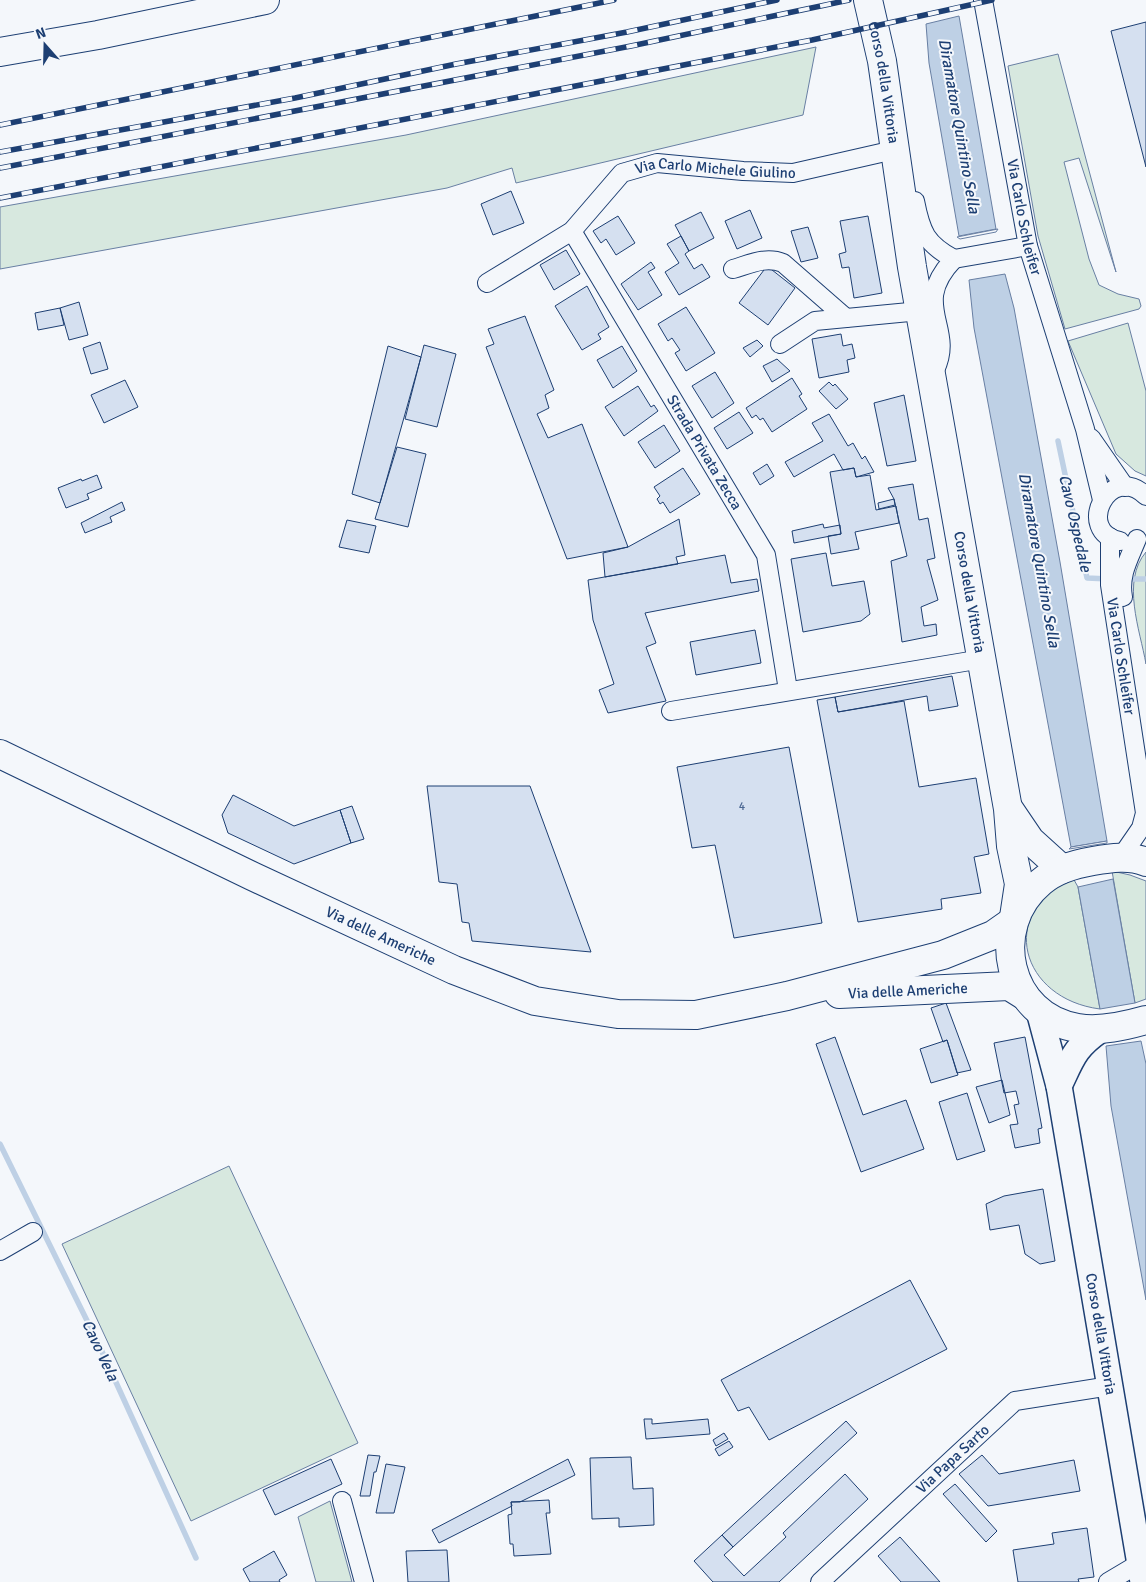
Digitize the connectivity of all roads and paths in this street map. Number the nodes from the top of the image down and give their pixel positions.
1 (265, 0) edge
2 (868, 0) edge
3 (983, 0) edge
4 (0, 52) edge
5 (895, 158) junction
6 (572, 231) junction
7 (1028, 246) junction
8 (954, 259) junction
9 (733, 269) dead end
10 (487, 283) dead end
11 (920, 312) junction
12 (846, 318) junction
13 (780, 344) dead end
14 (932, 377) junction
15 (1085, 429) junction
16 (1125, 487) junction
17 (1146, 496) edge
18 (1102, 500) junction
19 (1141, 536) edge
20 (1110, 537) junction
21 (1116, 578) junction
22 (982, 659) junction
23 (788, 690) junction
24 (671, 711) dead end
25 (1146, 748) edge
26 (0, 754) edge
27 (1008, 809) junction
28 (1126, 859) edge
29 (1066, 867) junction
30 (1014, 919) junction
31 (787, 996) junction
32 (1032, 1003) junction
33 (1142, 1021) edge
34 (1100, 1030) junction
35 (1059, 1086) junction
36 (33, 1232) dead end
37 (0, 1251) edge
38 (1110, 1386) junction
39 (342, 1501) dead end
40 (1142, 1573) edge
41 (364, 1582) edge
42 (820, 1582) edge
43 (1108, 1582) edge

1 - 4 main road
2 - 5 main road, Corso della Vittoria
3 - 7 street, Via Carlo Schleifer
5 - 6 street, Via Carlo Michele Giulino
5 - 8 street, Corso della Vittoria
5 - 11 main road, Corso della Vittoria
6 - 10 street, Via Carlo Michele Giulino
6 - 23 street, Strada Privata Zecca
7 - 8 street
7 - 15 street, Via Carlo Schleifer
8 - 14 street, Corso della Vittoria
9 - 12 street
11 - 12 street
11 - 14 main road, Corso della Vittoria
12 - 13 street
14 - 22 main road, Corso della Vittoria
15 - 16 street
15 - 18 street
16 - 17 street
16 - 18 street
18 - 20 street
19 - 20 street
19 - 21 street
20 - 21 street, Via Carlo Schleifer
21 - 25 street, Via Carlo Schleifer
21 - 28 street, Via Carlo Schleifer
22 - 23 street
22 - 27 main road, Corso della Vittoria
23 - 24 street
26 - 31 main road, Via delle Americhe
27 - 29 main road, Corso della Vittoria
27 - 30 main road, Corso della Vittoria
28 - 29 main road
29 - 30 main road
30 - 31 main road, Via delle Americhe
30 - 32 main road, Corso della Vittoria
31 - 32 main road, Via delle Americhe
32 - 34 main road, Via delle Americhe
32 - 35 main road, Corso della Vittoria
33 - 34 main road, Via delle Americhe
34 - 35 main road
35 - 38 main road, Corso della Vittoria
36 - 37 street
38 - 40 main road, Corso della Vittoria
38 - 42 street, Via Papa Sarto
39 - 41 street
40 - 43 street

